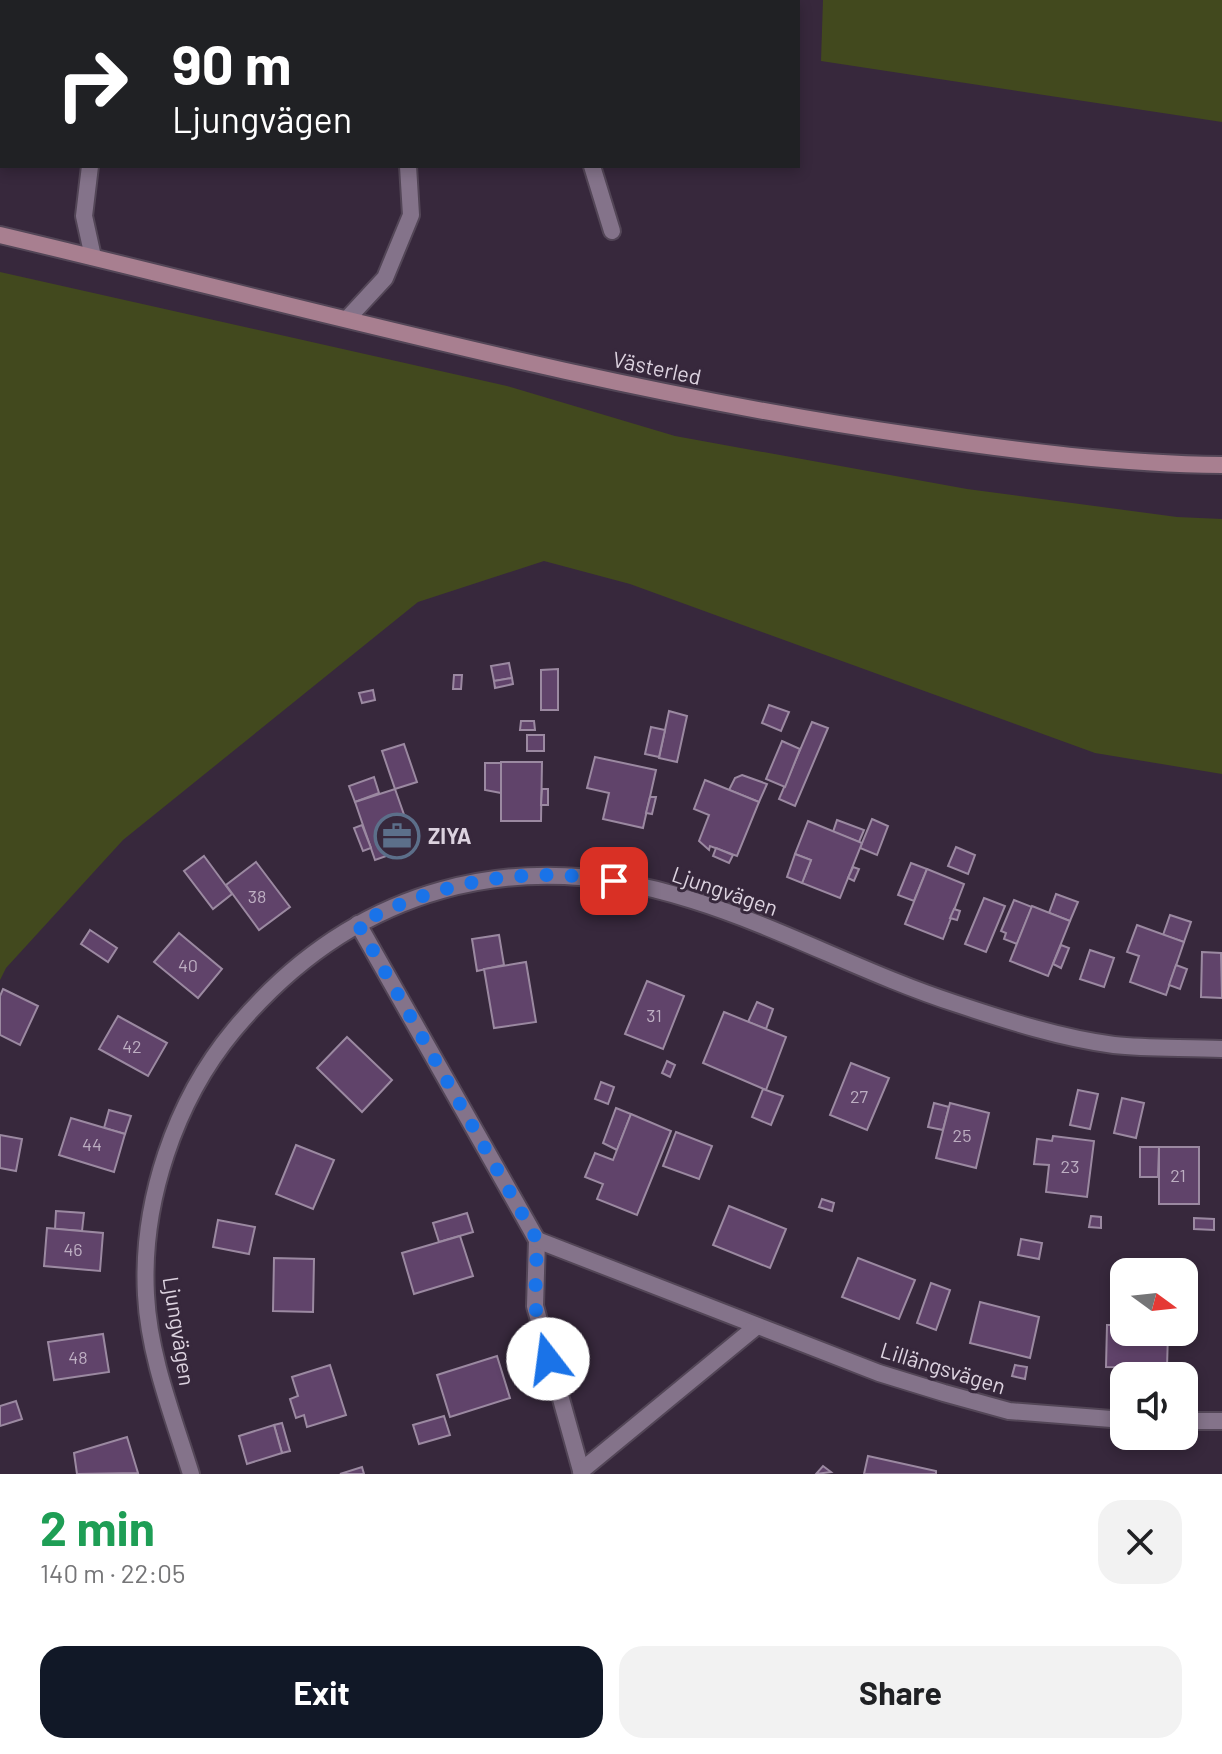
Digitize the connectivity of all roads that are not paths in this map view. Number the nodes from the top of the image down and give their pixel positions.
1 (90, 168) edge
2 (408, 168) edge
3 (593, 168) edge
4 (612, 231) dead end
5 (0, 235) edge
6 (93, 257) junction
7 (348, 318) junction
8 (1222, 465) edge
9 (358, 924) junction
10 (1222, 1049) edge
11 (537, 1240) junction
12 (757, 1326) junction
13 (1110, 1419) edge
14 (1198, 1421) edge
15 (1222, 1421) edge
16 (582, 1472) edge
17 (191, 1474) edge

1 - 6 street
2 - 7 street
3 - 4 street
5 - 6 street, Västerled
6 - 7 street, Västerled
7 - 8 street, Västerled
9 - 10 street, Ljungvägen
9 - 11 street
9 - 17 street, Ljungvägen
11 - 12 street, Lillängsvägen
11 - 16 street
12 - 13 street, Lillängsvägen
12 - 16 street
14 - 15 street

